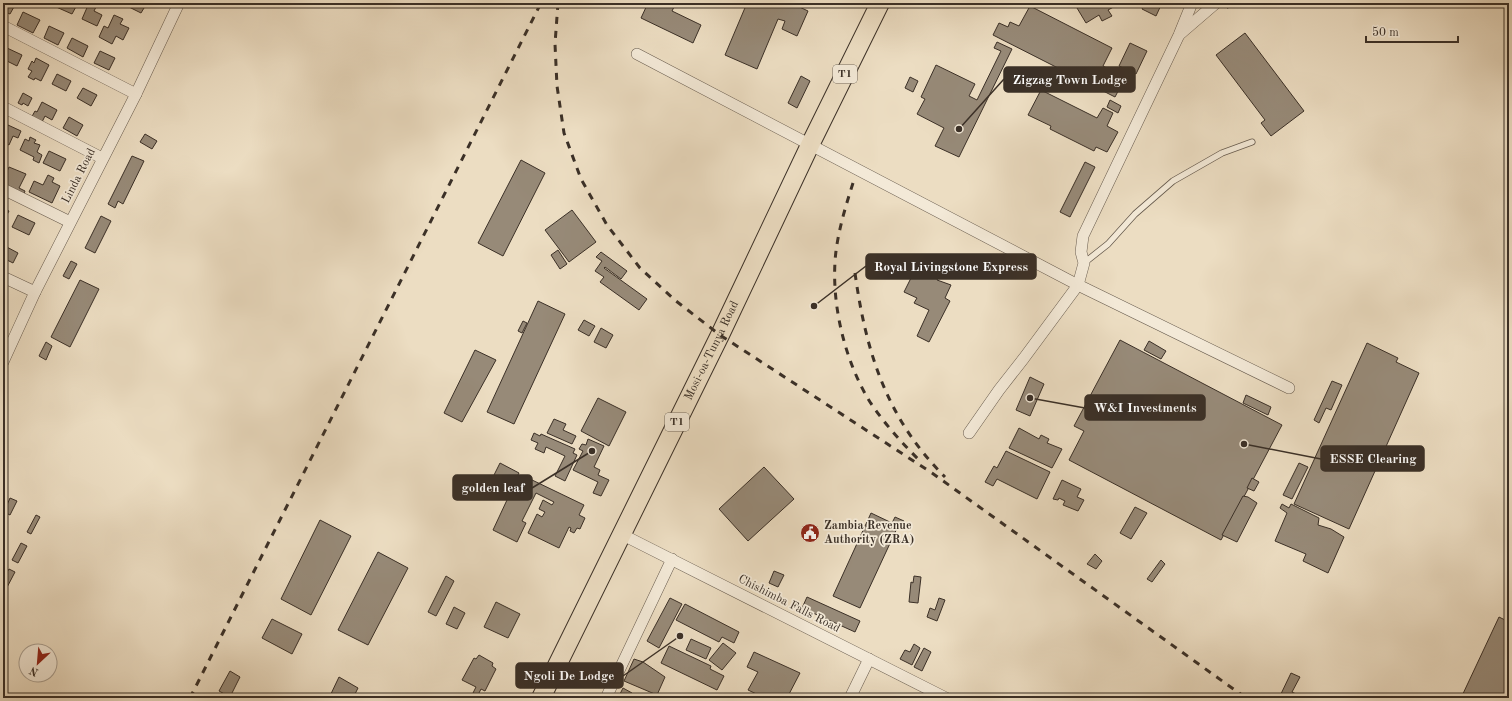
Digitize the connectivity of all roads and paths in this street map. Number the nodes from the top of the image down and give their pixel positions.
1 (179, 3) edge
2 (880, 3) edge
3 (1192, 3) edge
4 (1216, 3) edge
5 (3, 26) edge
6 (1179, 35) junction
7 (637, 54) dead end
8 (136, 94) junction
9 (3, 107) edge
10 (1252, 142) dead end
11 (810, 145) junction
12 (102, 158) junction
13 (3, 189) edge
14 (70, 222) junction
15 (1084, 262) junction
16 (3, 277) edge
17 (1078, 285) junction
18 (35, 292) junction
19 (3, 362) edge
20 (1289, 388) dead end
21 (969, 433) dead end
22 (621, 534) junction
23 (672, 559) junction
24 (869, 660) junction
25 (541, 698) edge
26 (606, 698) edge
27 (850, 698) edge
28 (946, 698) edge

1 - 8 street, Linda Road
2 - 11 highway, Mosi-oa-Tunya Road / T1
3 - 6 street
4 - 6 street
5 - 8 street
6 - 15 street
7 - 11 street
8 - 12 street, Linda Road
9 - 12 street
10 - 15 lane
11 - 17 street
11 - 22 highway, Mosi-oa-Tunya Road / T1
12 - 14 street, Linda Road
13 - 14 street
14 - 18 street, Linda Road
15 - 17 street
16 - 18 street
17 - 20 street
17 - 21 street
18 - 19 street, Linda Road
22 - 23 street, Chishimba Falls Road
22 - 25 highway, Mosi-oa-Tunya Road / T1
23 - 24 street, Chishimba Falls Road
23 - 26 street
24 - 27 street
24 - 28 street, Chishimba Falls Road

